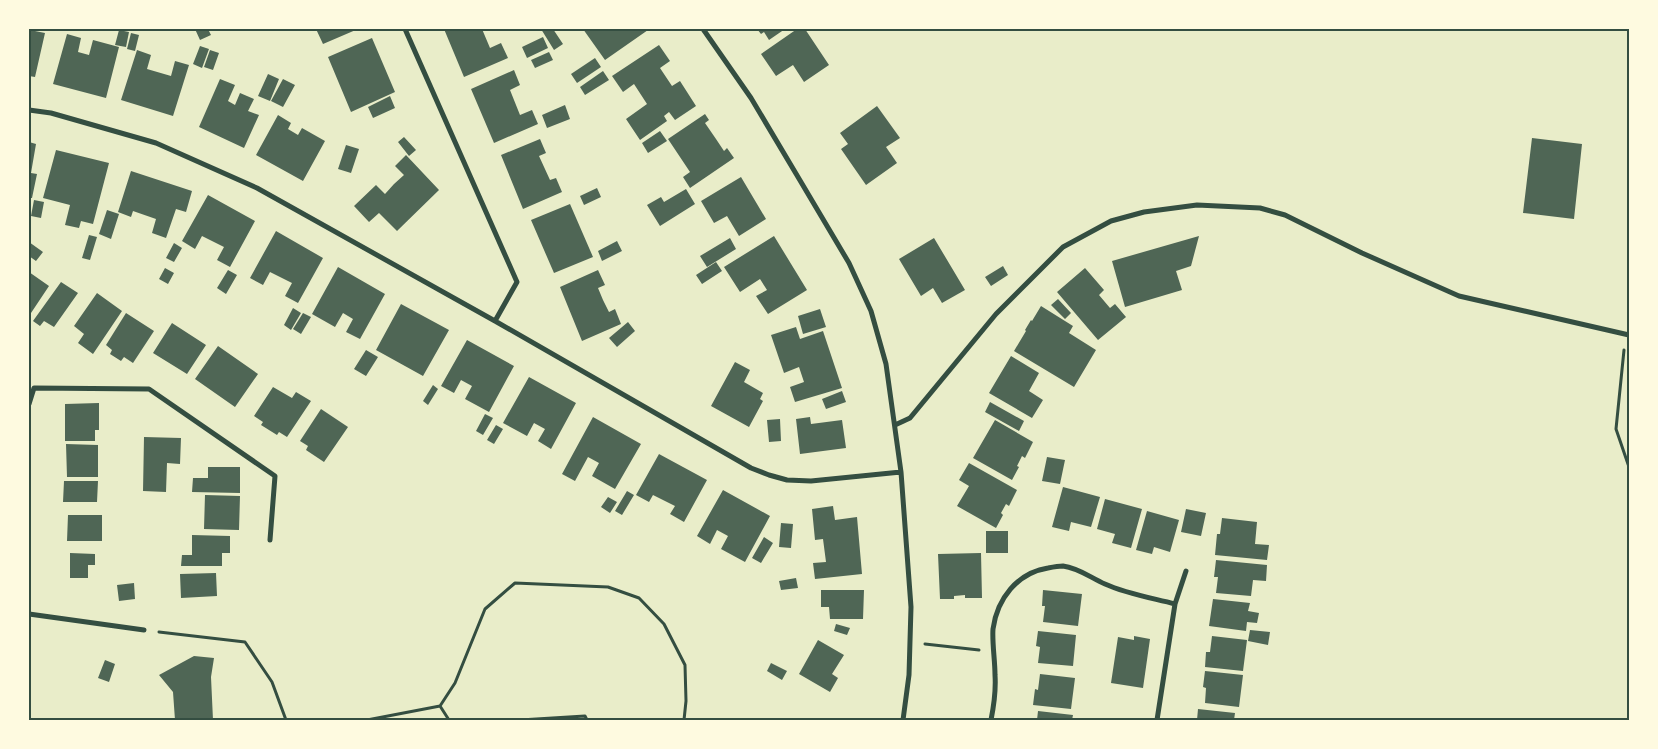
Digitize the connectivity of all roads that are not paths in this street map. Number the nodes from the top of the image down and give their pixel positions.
1 (405, 29) edge
2 (703, 29) edge
3 (29, 110) edge
4 (495, 321) junction
5 (1627, 334) edge
6 (29, 404) edge
7 (896, 425) junction
8 (902, 472) junction
9 (270, 540) dead end
10 (1186, 571) dead end
11 (1175, 604) junction
12 (29, 614) edge
13 (144, 630) road end
14 (903, 720) edge
15 (991, 720) edge
16 (1157, 720) edge

1 - 4 street
2 - 7 street
3 - 4 street
4 - 8 street
5 - 7 street
6 - 9 street
7 - 8 street
8 - 14 street
10 - 11 street
11 - 15 street
11 - 16 street
12 - 13 street

